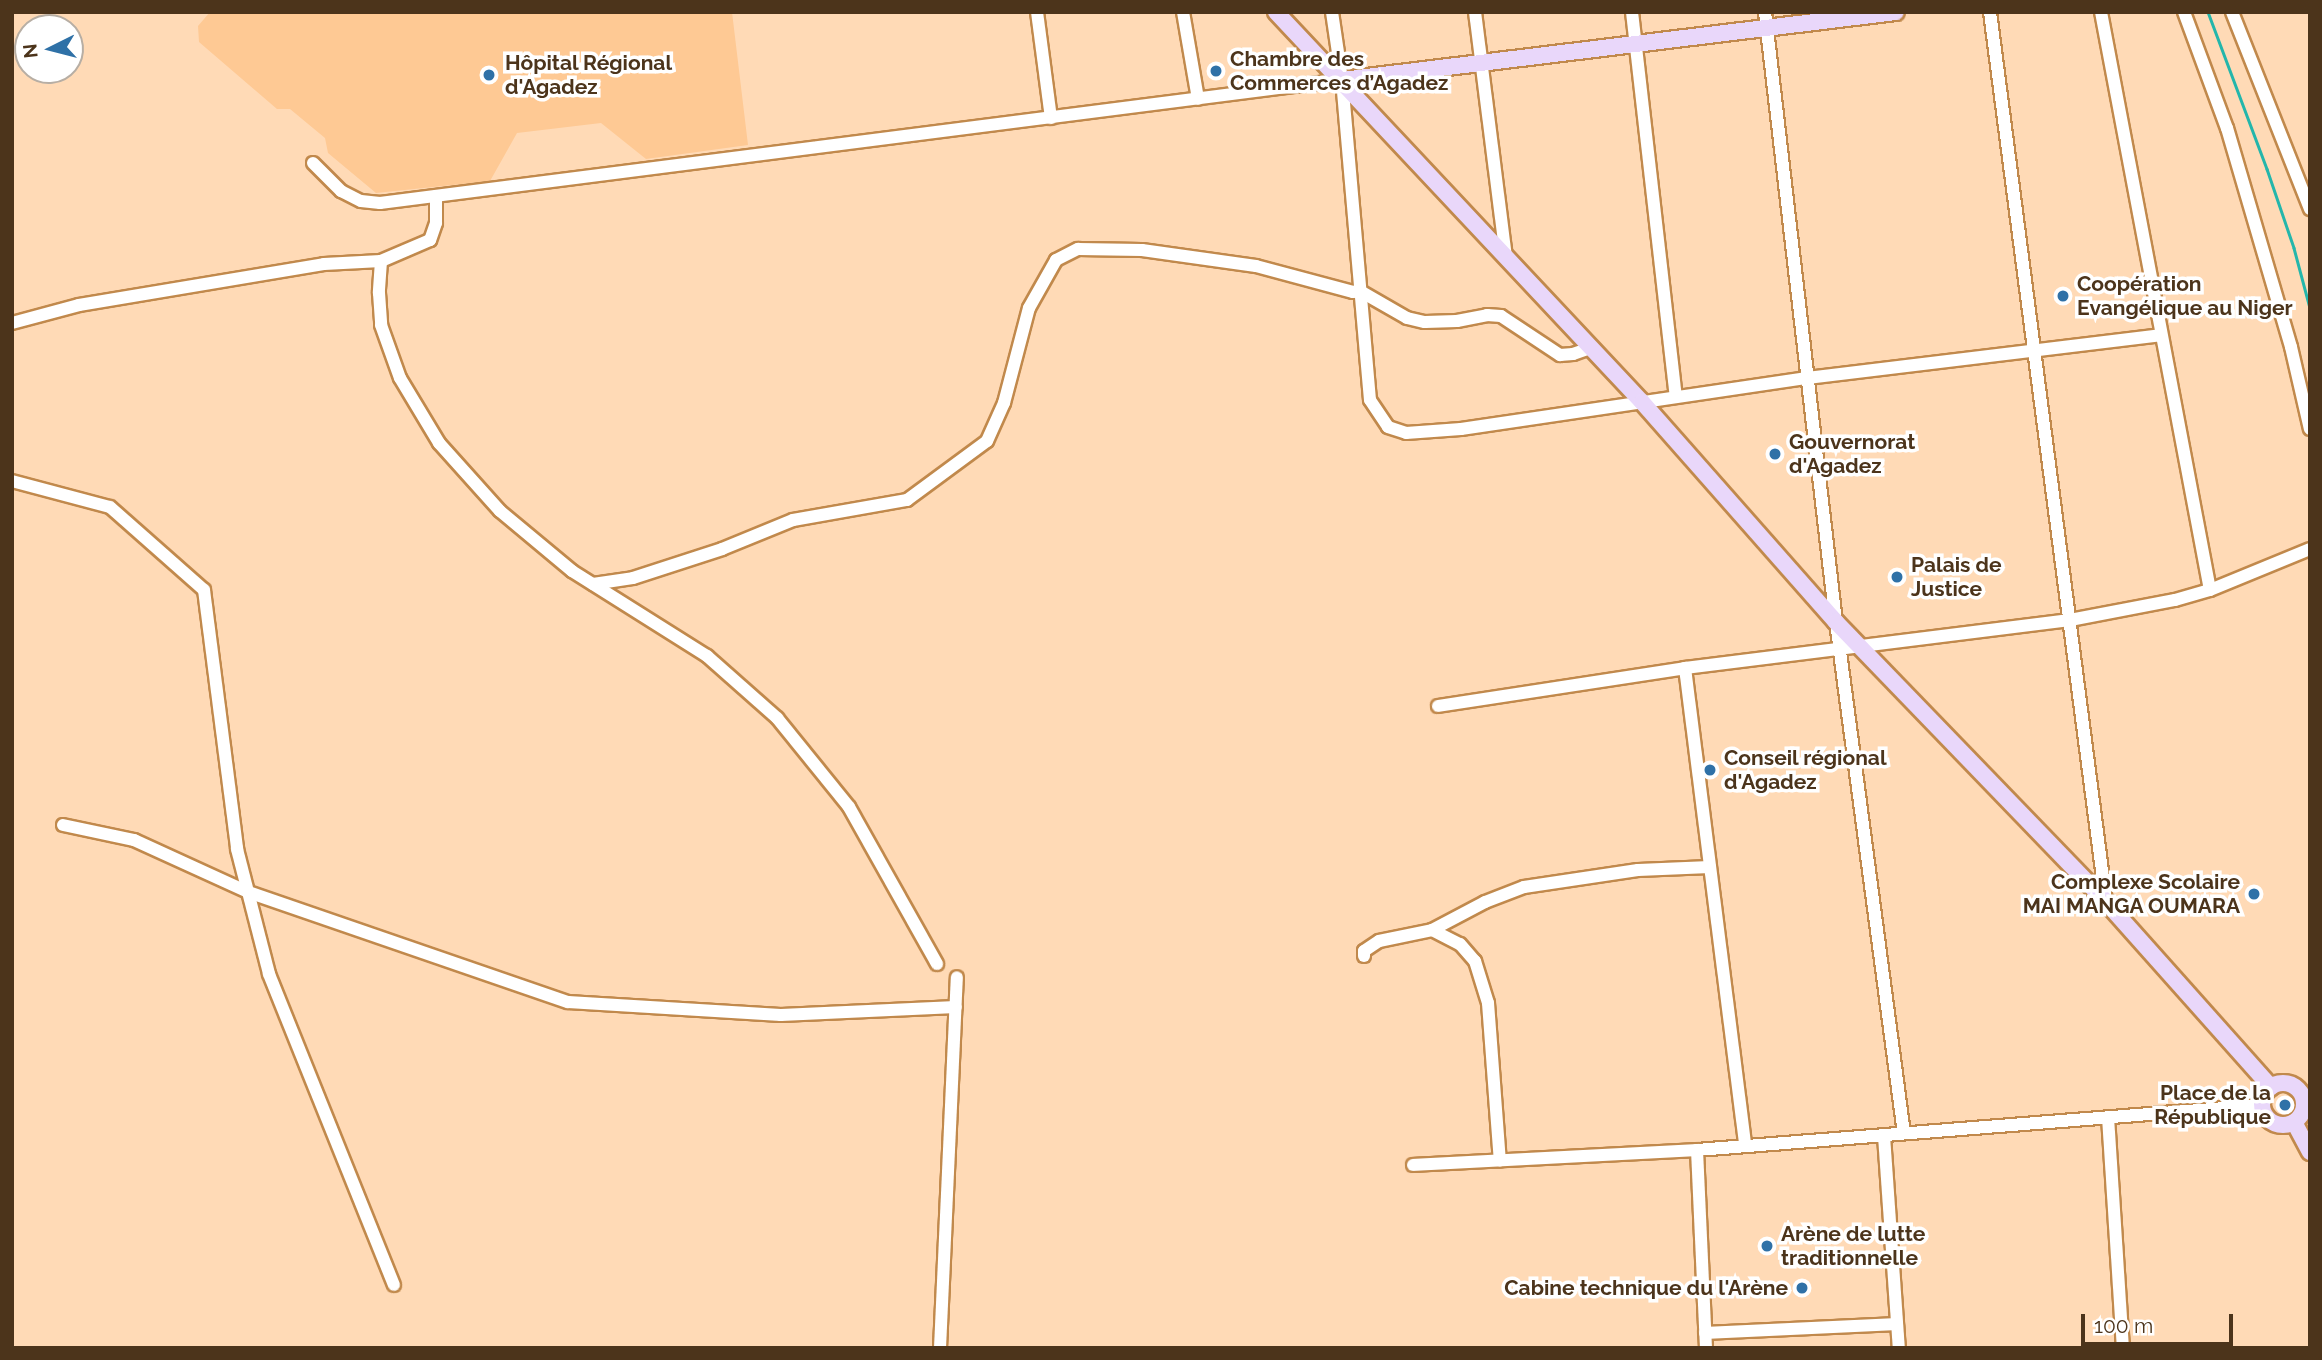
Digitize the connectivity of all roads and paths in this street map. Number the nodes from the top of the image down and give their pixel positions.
1 (1037, 12) edge
2 (1183, 12) edge
3 (1276, 12) edge
4 (1332, 12) edge
5 (1475, 12) edge
6 (1632, 12) edge
7 (1896, 12) edge
8 (1990, 12) edge
9 (2101, 12) edge
10 (2184, 12) edge
11 (2232, 12) edge
12 (1766, 20) edge
13 (1636, 44) junction
14 (1481, 62) junction
15 (1342, 80) junction
16 (1198, 99) junction
17 (1051, 118) junction
18 (313, 163) dead end
19 (436, 196) junction
20 (2310, 209) edge
21 (1506, 258) junction
22 (381, 261) junction
23 (1360, 291) junction
24 (12, 323) edge
25 (2160, 335) junction
26 (1590, 348) junction
27 (2033, 349) junction
28 (1807, 378) junction
29 (1676, 396) junction
30 (1642, 402) junction
31 (2310, 429) edge
32 (12, 481) edge
33 (2310, 549) edge
34 (593, 584) junction
35 (2210, 590) junction
36 (2070, 620) junction
37 (1836, 622) junction
38 (1858, 646) junction
39 (1841, 647) junction
40 (1685, 668) junction
41 (1438, 706) dead end
42 (63, 825) dead end
43 (1710, 867) junction
44 (248, 892) junction
45 (2106, 902) junction
46 (1432, 930) junction
47 (1364, 956) dead end
48 (937, 964) dead end
49 (957, 977) dead end
50 (956, 1007) junction
51 (2271, 1087) junction
52 (2307, 1102) edge
53 (2262, 1105) junction
54 (2108, 1117) junction
55 (2294, 1122) junction
56 (1904, 1134) junction
57 (1884, 1136) junction
58 (1745, 1145) junction
59 (1697, 1150) junction
60 (2310, 1152) edge
61 (1500, 1161) junction
62 (1413, 1166) dead end
63 (394, 1285) dead end
64 (1897, 1324) junction
65 (1705, 1333) junction
66 (940, 1348) edge
67 (1706, 1348) edge
68 (1899, 1348) edge
69 (2123, 1348) edge

1 - 17 street
2 - 16 street
3 - 15 main road
4 - 15 street
5 - 14 street
6 - 13 street
7 - 12 main road
8 - 27 street
9 - 25 street
10 - 31 street
11 - 20 street
12 - 13 main road
12 - 28 street
13 - 14 main road
13 - 29 street
14 - 15 main road
14 - 21 street
15 - 16 street
15 - 21 main road
15 - 23 street
16 - 17 street
17 - 19 street
18 - 19 street
19 - 22 street
21 - 26 main road
22 - 24 street
22 - 34 street
23 - 26 street
23 - 30 street
23 - 34 street
25 - 27 street
25 - 35 street
26 - 30 main road
27 - 28 street
27 - 36 street
28 - 29 street
28 - 37 street
29 - 30 street
30 - 37 main road
32 - 44 street
33 - 35 street
34 - 48 street
35 - 36 street
36 - 38 street
36 - 45 street
37 - 38 main road
37 - 39 street
38 - 39 street
38 - 45 main road
39 - 40 street
39 - 56 street
40 - 41 street
40 - 43 street
42 - 44 street
43 - 46 street
43 - 58 street
44 - 50 street
44 - 63 street
45 - 51 main road
46 - 47 street
46 - 61 street
49 - 50 street
50 - 66 street
51 - 52 main road
51 - 53 main road
52 - 55 main road
53 - 54 street
53 - 55 main road
54 - 56 street
54 - 69 street
55 - 60 main road
56 - 57 street
57 - 58 street
57 - 64 street
58 - 59 street
59 - 61 street
59 - 65 street
61 - 62 street
64 - 65 street
64 - 68 street
65 - 67 street

